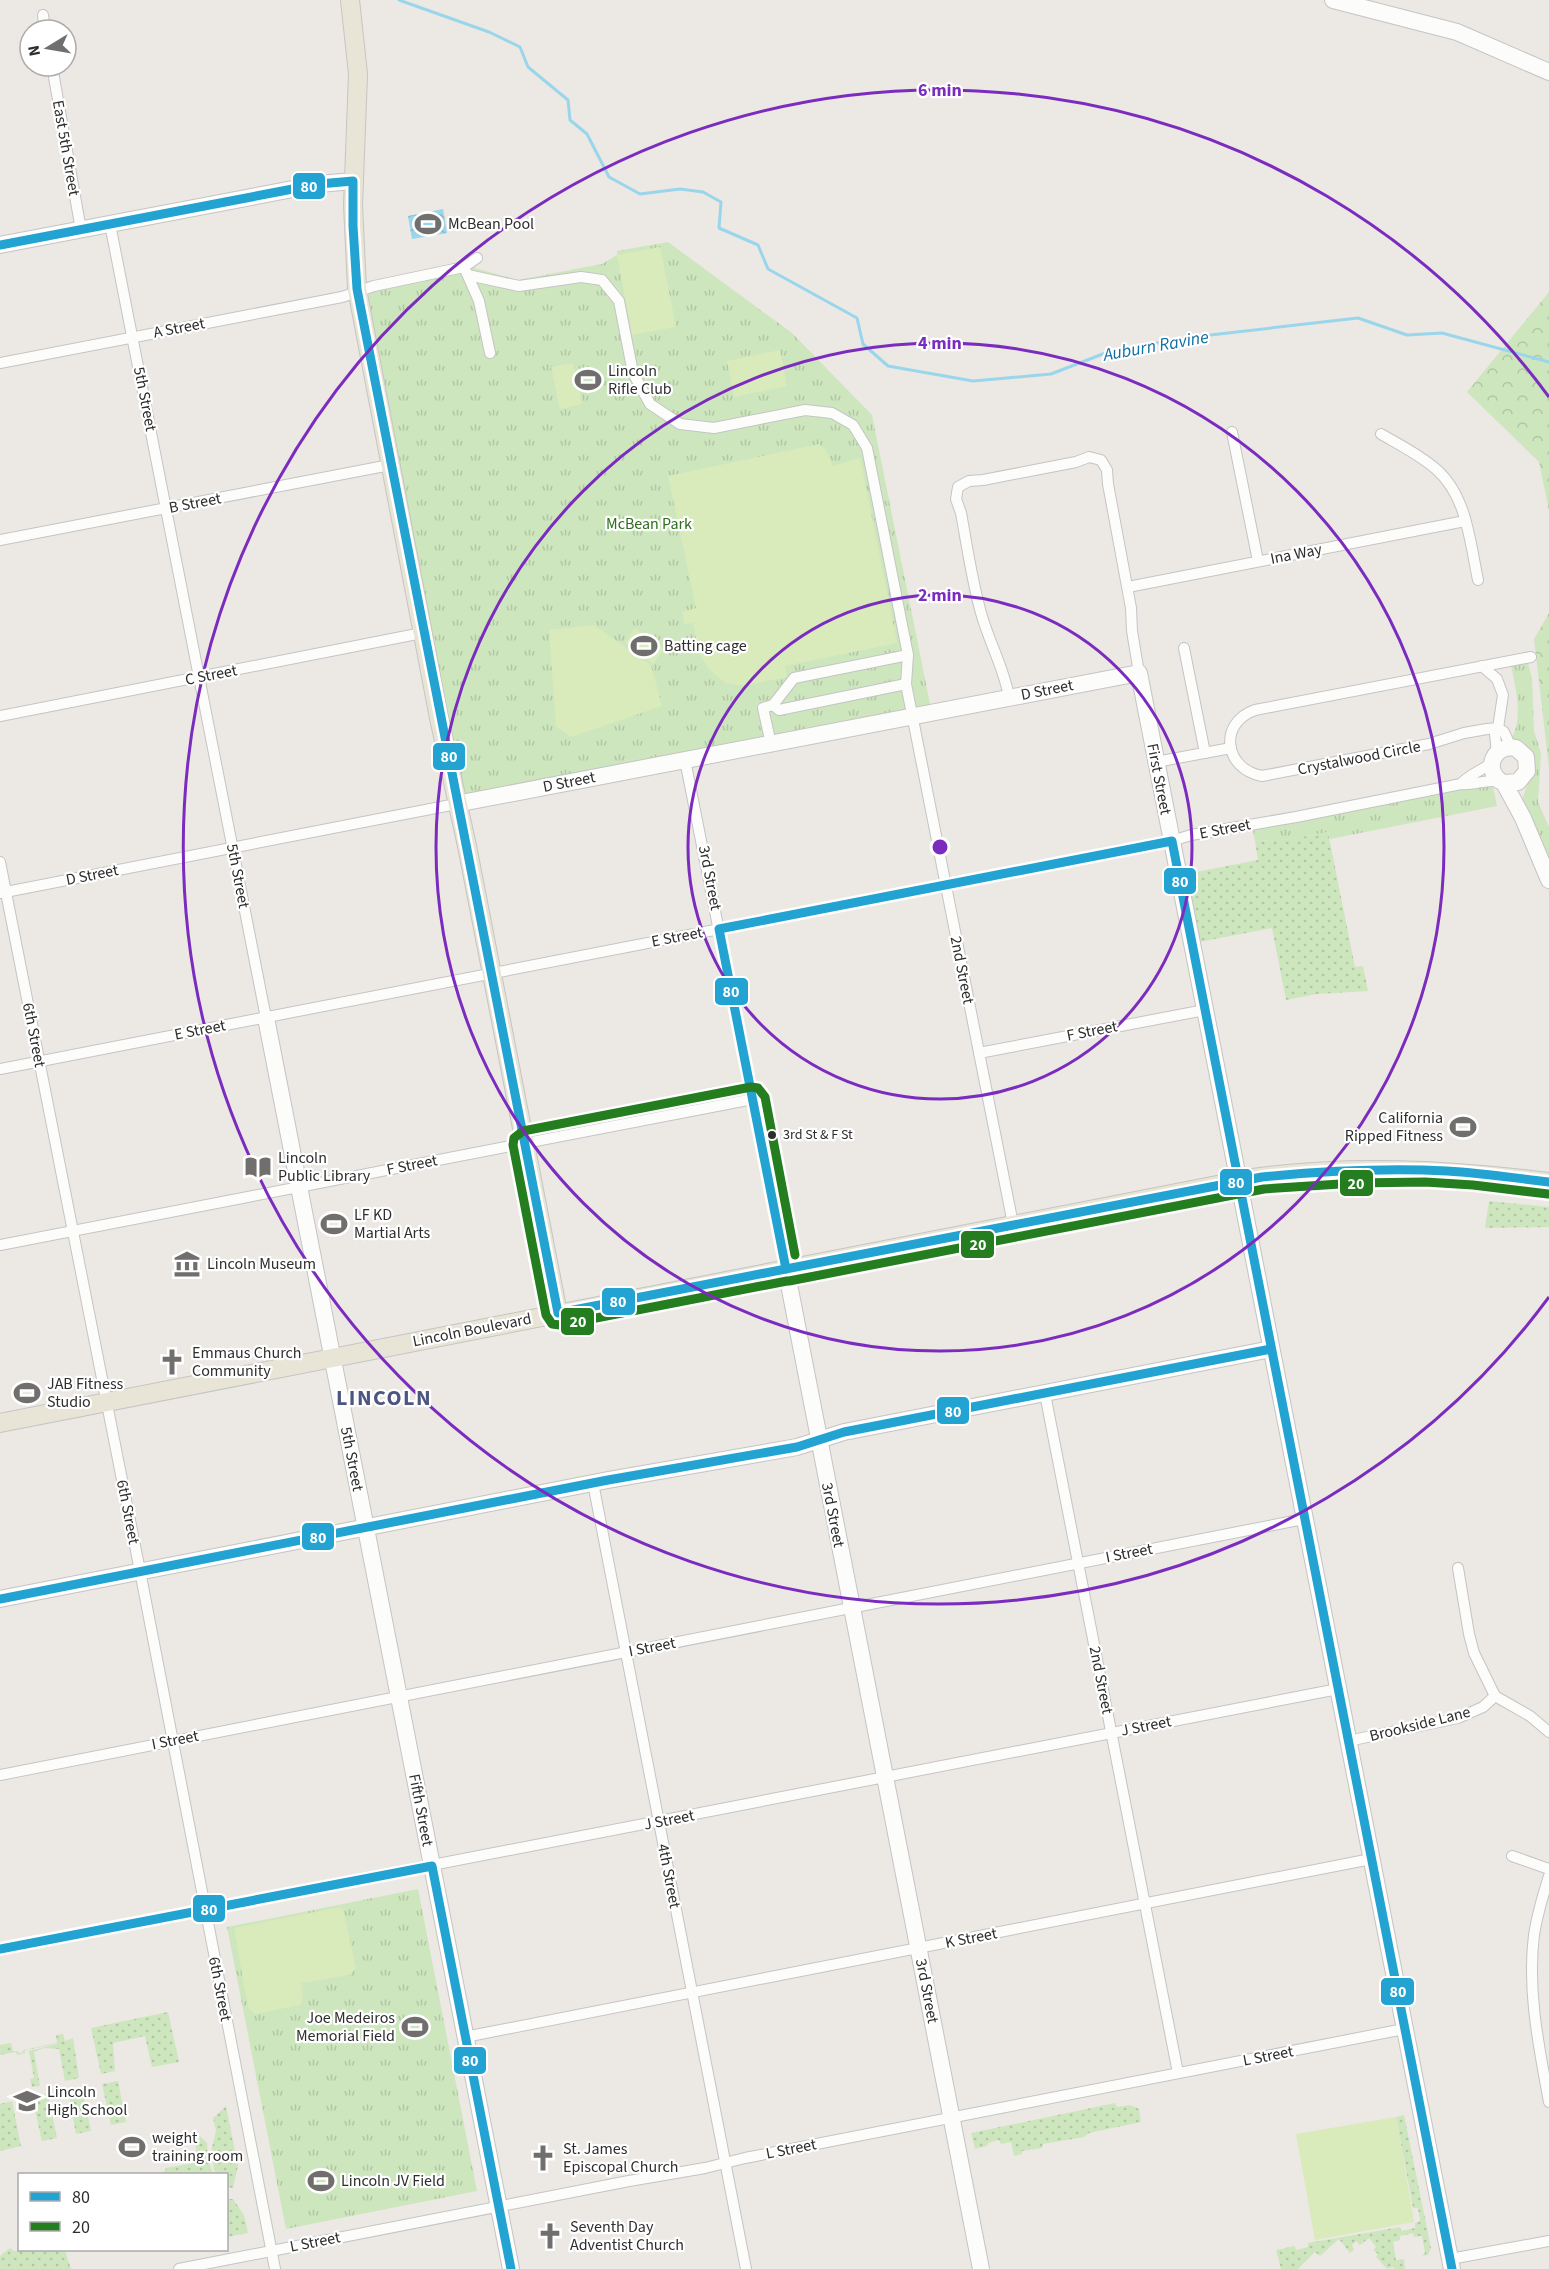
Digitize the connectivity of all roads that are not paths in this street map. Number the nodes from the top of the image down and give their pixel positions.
1 (350, 0) edge
2 (1333, 0) edge
3 (43, 15) dead end
4 (43, 18) edge
5 (1549, 72) edge
6 (54, 78) edge
7 (353, 181) junction
8 (110, 224) junction
9 (81, 230) junction
10 (0, 245) edge
11 (477, 258) dead end
12 (466, 271) junction
13 (358, 291) junction
14 (133, 338) junction
15 (490, 352) dead end
16 (0, 363) edge
17 (1232, 432) dead end
18 (1381, 434) dead end
19 (390, 465) junction
20 (166, 508) junction
21 (1465, 521) junction
22 (0, 540) edge
23 (1258, 561) junction
24 (1478, 580) dead end
25 (1128, 587) junction
26 (422, 633) junction
27 (1184, 648) dead end
28 (908, 655) junction
29 (1531, 657) dead end
30 (1482, 666) junction
31 (1139, 673) junction
32 (199, 677) junction
33 (906, 684) junction
34 (1009, 697) junction
35 (773, 705) junction
36 (0, 716) edge
37 (912, 716) junction
38 (1498, 728) junction
39 (771, 744) junction
40 (1231, 748) junction
41 (1205, 753) junction
42 (1500, 754) junction
43 (685, 760) junction
44 (1156, 762) junction
45 (1522, 779) junction
46 (1502, 782) junction
47 (1461, 784) junction
48 (456, 804) junction
49 (1523, 818) junction
50 (1172, 841) junction
51 (232, 848) junction
52 (0, 862) edge
53 (1549, 880) edge
54 (945, 884) junction
55 (3, 892) edge
56 (719, 929) junction
57 (492, 973) junction
58 (1205, 1010) junction
59 (266, 1017) junction
60 (979, 1053) junction
61 (39, 1062) junction
62 (0, 1070) edge
63 (753, 1099) junction
64 (525, 1143) junction
65 (1238, 1181) junction
66 (1549, 1182) edge
67 (299, 1187) junction
68 (1012, 1224) junction
69 (72, 1231) junction
70 (0, 1245) edge
71 (786, 1269) junction
72 (558, 1313) junction
73 (1271, 1349) junction
74 (333, 1357) junction
75 (1045, 1394) junction
76 (106, 1402) junction
77 (0, 1423) edge
78 (819, 1440) junction
79 (593, 1483) junction
80 (1304, 1519) junction
81 (365, 1528) junction
82 (1078, 1563) junction
83 (1458, 1568) dead end
84 (140, 1571) junction
85 (0, 1599) edge
86 (852, 1608) junction
87 (626, 1652) junction
88 (1338, 1689) junction
89 (399, 1696) junction
90 (1495, 1696) junction
91 (1549, 1732) edge
92 (1112, 1733) junction
93 (173, 1741) junction
94 (1348, 1741) junction
95 (0, 1775) edge
96 (885, 1777) junction
97 (659, 1822) junction
98 (1512, 1856) dead end
99 (1371, 1859) junction
100 (432, 1866) junction
101 (1549, 1869) edge
102 (1549, 1876) edge
103 (1145, 1904) junction
104 (205, 1910) junction
105 (918, 1948) junction
106 (0, 1949) edge
107 (692, 1993) junction
108 (1404, 2029) junction
109 (465, 2037) junction
110 (1178, 2073) junction
111 (1549, 2102) edge
112 (951, 2118) junction
113 (725, 2162) junction
114 (498, 2206) junction
115 (1549, 2241) edge
116 (271, 2251) junction
117 (1451, 2264) edge
118 (179, 2269) edge
119 (274, 2269) edge
120 (511, 2269) edge
121 (746, 2269) edge
122 (981, 2269) edge

1 - 7 main road
2 - 5 street
3 - 4 street
6 - 9 street, East 5th Street
7 - 8 street
7 - 13 main road
8 - 9 street
8 - 14 street, 5th Street
9 - 10 street
11 - 12 street
12 - 13 street, A Street
12 - 15 street
12 - 28 street, 2nd Street
13 - 14 street, A Street
13 - 19 main road
14 - 16 street, A Street
14 - 20 street, 5th Street
17 - 23 street
18 - 21 street
19 - 20 street, B Street
19 - 26 main road
20 - 22 street, B Street
20 - 32 street, 5th Street
21 - 23 street, Ina Way
21 - 24 street
23 - 25 street, Ina Way
25 - 31 street, First Street
25 - 34 street, First Street
26 - 32 street, C Street
26 - 48 main road
27 - 41 street
28 - 33 street, 2nd Street
28 - 35 street
29 - 30 street
30 - 38 street
30 - 40 street
31 - 34 street, D Street
31 - 44 street, First Street
32 - 36 street, C Street
32 - 51 street, 5th Street
33 - 35 street
33 - 37 street, 2nd Street
34 - 37 street, D Street
35 - 39 street
37 - 39 street, D Street
37 - 54 street, 2nd Street
38 - 40 street, Crystalwood Circle
38 - 42 street
39 - 43 street, D Street
40 - 41 street
41 - 44 street
42 - 45 street
42 - 46 street
42 - 47 street, E Street
43 - 48 street, D Street
43 - 56 street, 3rd Street
44 - 50 street, First Street
45 - 46 street
45 - 49 street
46 - 47 street, E Street
46 - 49 street
47 - 50 street, E Street
48 - 51 street, D Street
48 - 57 main road
49 - 53 street
50 - 54 street, E Street
50 - 58 street, First Street
51 - 55 street, D Street
51 - 59 street, 5th Street
52 - 55 street, 6th Street
54 - 56 street, E Street
54 - 60 street, 2nd Street
55 - 61 street, 6th Street
56 - 57 street, E Street
56 - 63 street, 3rd Street
57 - 59 street, E Street
57 - 64 main road
58 - 60 street, F Street
58 - 65 street, First Street
59 - 61 street, E Street
59 - 67 street, 5th Street
60 - 68 street, 2nd Street
61 - 62 street, E Street
61 - 69 street, 6th Street
63 - 64 street, F Street
63 - 71 street, 3rd Street
64 - 67 street, F Street
64 - 72 main road
65 - 66 main road, Lincoln Boulevard
65 - 68 main road, Lincoln Boulevard
65 - 73 street, First Street
67 - 69 street, F Street
67 - 74 street, 5th Street
68 - 71 main road, Lincoln Boulevard
69 - 70 street, F Street
69 - 76 street, 6th Street
71 - 72 main road, Lincoln Boulevard
71 - 78 street, 3rd Street
72 - 74 main road, Lincoln Boulevard
73 - 75 street
73 - 80 street, First Street
74 - 76 main road, Lincoln Boulevard
74 - 81 street, 5th Street
75 - 78 street
75 - 82 street, 2nd Street
76 - 77 main road, Lincoln Boulevard
76 - 84 street, 6th Street
78 - 79 street
78 - 86 street, 3rd Street
79 - 81 street
79 - 87 street, 4th Street
80 - 82 street, I Street
80 - 88 street, First Street
81 - 84 street
81 - 89 street, Fifth Street
82 - 86 street, I Street
82 - 92 street, 2nd Street
83 - 90 street
84 - 85 street
84 - 93 street, 6th Street
86 - 87 street, I Street
86 - 96 street, 3rd Street
87 - 89 street, I Street
87 - 97 street, 4th Street
88 - 92 street, J Street
88 - 94 street, First Street
89 - 93 street, I Street
89 - 100 street, Fifth Street
90 - 91 street
90 - 94 street, Brookside Lane
92 - 96 street, J Street
92 - 103 street, 2nd Street
93 - 95 street, I Street
93 - 104 street, 6th Street
94 - 99 street, First Street
96 - 97 street, J Street
96 - 105 street, 3rd Street
97 - 100 street, J Street
97 - 107 street, 4th Street
98 - 101 street
99 - 103 street, K Street
99 - 108 street, First Street
100 - 104 street, J Street
100 - 109 street, Fifth Street
102 - 111 street
103 - 105 street, K Street
103 - 110 street, 2nd Street
104 - 106 street, J Street
104 - 116 street, 6th Street
105 - 107 street, K Street
105 - 112 street, 3rd Street
107 - 109 street, K Street
107 - 113 street, 4th Street
108 - 110 street, L Street
108 - 117 street, First Street
109 - 114 street, Fifth Street
110 - 112 street, L Street
112 - 113 street, L Street
112 - 122 street, 3rd Street
113 - 114 street, L Street
113 - 121 street, 4th Street
114 - 116 street, L Street
114 - 120 street, Fifth Street
115 - 117 street
116 - 118 street, L Street
116 - 119 street, 6th Street

